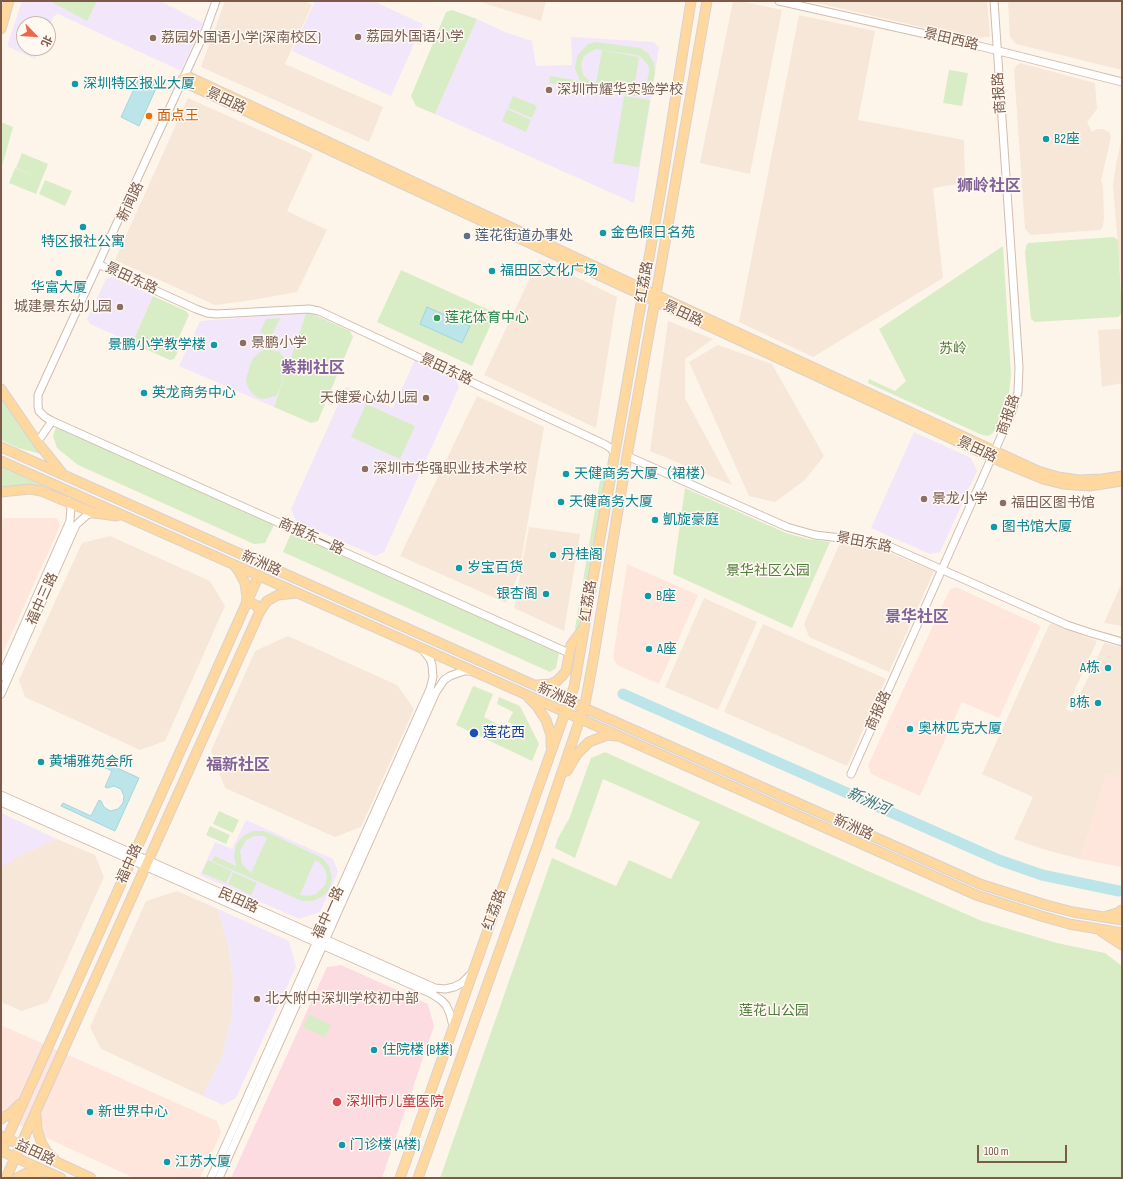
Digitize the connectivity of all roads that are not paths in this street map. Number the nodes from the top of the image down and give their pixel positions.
1 (9, 1) edge
2 (216, 1) edge
3 (221, 1) edge
4 (691, 1) edge
5 (707, 1) edge
6 (779, 1) edge
7 (994, 1) edge
8 (1, 29) edge
9 (998, 51) junction
10 (186, 79) junction
11 (1122, 82) edge
12 (101, 264) junction
13 (643, 292) junction
14 (656, 298) junction
15 (1, 390) edge
16 (52, 421) junction
17 (618, 434) junction
18 (39, 440) junction
19 (1, 448) edge
20 (993, 454) junction
21 (614, 455) junction
22 (627, 456) junction
23 (1, 461) edge
24 (1122, 476) edge
25 (68, 478) junction
26 (1122, 481) edge
27 (1, 492) edge
28 (68, 501) junction
29 (94, 513) junction
30 (129, 517) junction
31 (233, 564) junction
32 (943, 569) junction
33 (259, 576) junction
34 (301, 594) junction
35 (246, 604) junction
36 (260, 611) junction
37 (585, 626) junction
38 (1122, 642) edge
39 (421, 648) junction
40 (569, 653) junction
41 (474, 671) junction
42 (1, 676) edge
43 (530, 684) junction
44 (521, 692) junction
45 (1, 694) edge
46 (570, 702) junction
47 (584, 708) junction
48 (566, 712) junction
49 (581, 719) junction
50 (619, 736) junction
51 (551, 755) junction
52 (852, 774) dead end
53 (558, 786) junction
54 (1, 795) edge
55 (1, 802) edge
56 (133, 857) junction
57 (147, 863) junction
58 (120, 887) junction
59 (133, 895) junction
60 (1122, 910) edge
61 (1101, 917) junction
62 (1122, 920) edge
63 (1097, 929) junction
64 (1122, 933) edge
65 (321, 941) junction
66 (1122, 945) edge
67 (474, 971) junction
68 (453, 1026) junction
69 (29, 1089) junction
70 (36, 1111) junction
71 (1, 1119) edge
72 (4, 1138) edge
73 (21, 1146) junction
74 (1, 1151) edge
75 (16, 1158) junction
76 (60, 1164) junction
77 (58, 1176) edge
78 (6, 1178) edge
79 (17, 1178) edge
80 (91, 1178) edge
81 (211, 1178) edge
82 (219, 1178) edge
83 (400, 1178) edge
84 (418, 1178) edge

1 - 8 main road
2 - 10 street, 新闻路
3 - 10 street, 新闻路
4 - 13 main road, 红荔路
5 - 14 main road, 红荔路
6 - 9 street, 景田西路
7 - 9 street, 商报路
9 - 11 street, 景田西路
9 - 20 street, 商报路
10 - 12 street, 新闻路
10 - 13 main road, 景田路
12 - 16 street, 新闻路
12 - 17 street, 景田东路
12 - 21 street, 景田东路
13 - 14 main road, 景田路
13 - 17 main road, 红荔路
14 - 20 main road, 景田路
14 - 22 main road, 红荔路
15 - 18 main road
16 - 18 street
16 - 40 street, 商报东一路
17 - 21 main road, 红荔路
18 - 25 main road
19 - 25 main road, 新洲路
20 - 24 main road, 景田路
20 - 26 main road, 景田路
20 - 32 street, 商报路
21 - 37 main road, 红荔路
22 - 32 street, 景田东路
22 - 47 main road, 红荔路
23 - 30 main road, 新洲路
25 - 43 main road, 新洲路
27 - 28 main road
28 - 29 main road
28 - 42 street, 福中三路
29 - 30 main road
29 - 45 street, 福中三路
30 - 31 main road, 新洲路
31 - 33 main road, 新洲路
31 - 35 main road
32 - 38 street, 景田东路
32 - 52 street, 商报路
33 - 34 main road, 新洲路
33 - 35 main road, 福中路
34 - 36 main road
34 - 39 main road, 新洲路
35 - 36 main road
35 - 56 main road, 福中路
36 - 57 main road, 福中路
37 - 40 main road
37 - 46 main road, 红荔路
39 - 41 main road, 新洲路
39 - 65 street, 福中一路
40 - 43 main road
41 - 44 main road, 新洲路
41 - 65 street, 福中一路
43 - 46 main road, 新洲路
44 - 48 main road, 新洲路
44 - 51 main road
46 - 47 main road, 新洲路
46 - 48 main road, 红荔路
47 - 49 main road, 红荔路
47 - 61 main road, 新洲路
48 - 49 main road, 新洲路
48 - 51 main road, 红荔路
49 - 50 main road, 新洲路
49 - 53 main road, 红荔路
50 - 53 main road
50 - 63 main road, 新洲路
51 - 67 main road, 红荔路
53 - 84 main road, 红荔路
54 - 56 street, 民田路
55 - 56 street, 民田路
56 - 57 street, 民田路
56 - 58 main road, 福中路
57 - 59 main road, 福中路
57 - 65 street, 民田路
58 - 59 main road
58 - 69 main road, 福中路
59 - 70 main road, 福中路
60 - 61 main road
61 - 62 main road, 新洲路
63 - 64 main road, 新洲路
63 - 66 main road
65 - 67 street, 民田路
65 - 68 street, 民田路
65 - 81 street, 福中一路
65 - 82 street, 福中一路
67 - 68 main road, 红荔路
68 - 83 main road, 红荔路
69 - 71 main road
69 - 72 main road, 福中路
70 - 73 main road, 福中路
70 - 76 main road
72 - 73 main road, 益田路
72 - 74 main road, 福中路
73 - 75 main road, 福中路
73 - 76 main road, 益田路
74 - 75 main road, 益田路
75 - 77 main road, 益田路
75 - 78 main road, 福中路
76 - 80 main road, 益田路
77 - 79 main road

